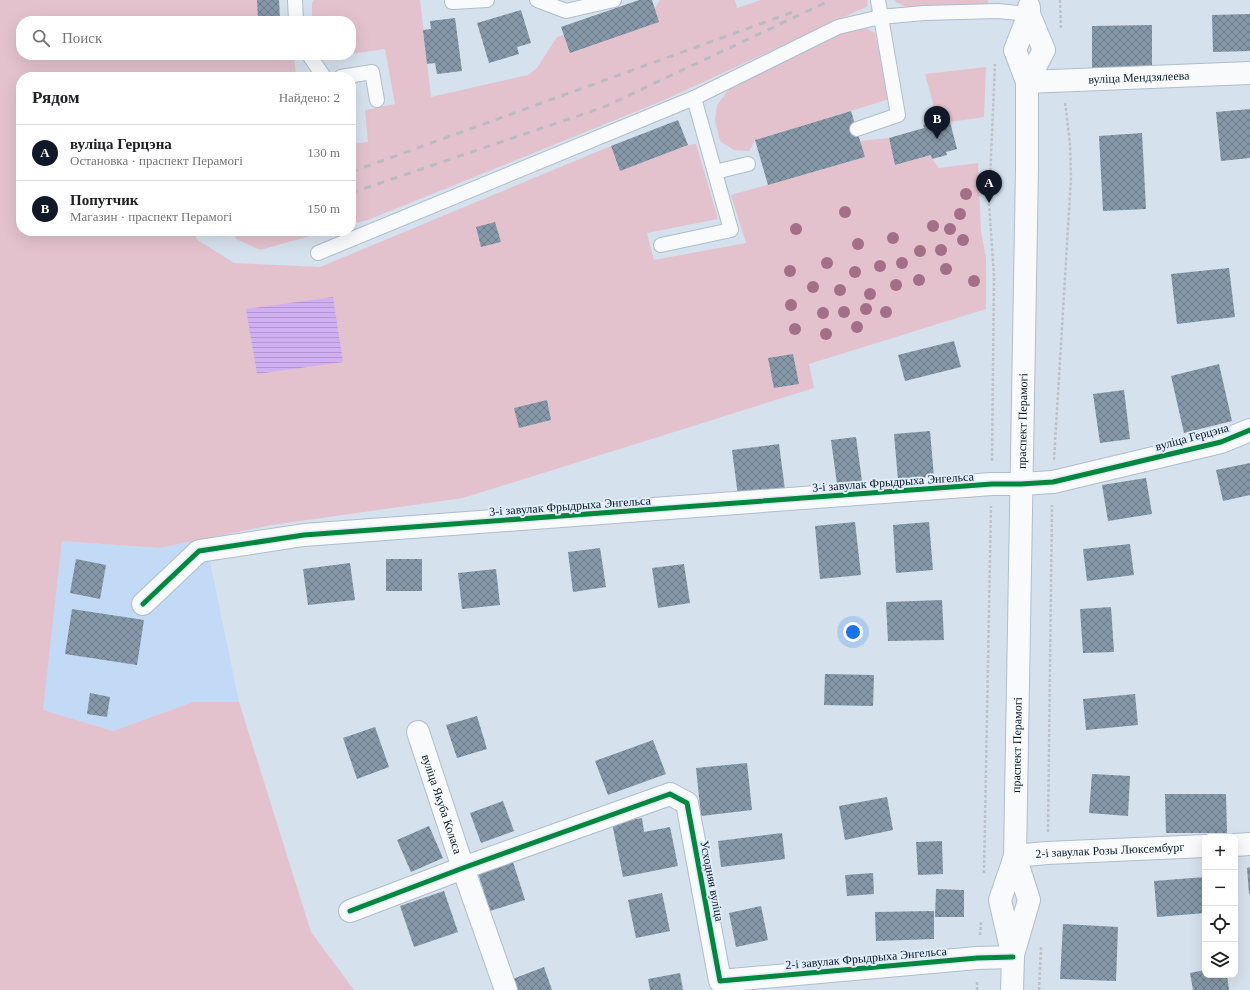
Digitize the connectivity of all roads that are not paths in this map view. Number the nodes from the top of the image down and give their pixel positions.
1 (295, 0) edge
2 (452, 0) edge
3 (487, 0) edge
4 (537, 0) edge
5 (614, 0) edge
6 (878, 0) edge
7 (1029, 7) edge
8 (296, 16) edge
9 (880, 17) junction
10 (312, 60) edge
11 (321, 72) edge
12 (1250, 74) edge
13 (356, 75) edge
14 (1027, 82) junction
15 (694, 98) junction
16 (377, 100) dead end
17 (857, 129) dead end
18 (748, 164) dead end
19 (715, 172) junction
20 (661, 246) dead end
21 (318, 252) dead end
22 (1250, 430) edge
23 (1021, 484) junction
24 (143, 604) dead end
25 (418, 732) dead end
26 (1238, 844) edge
27 (1250, 844) edge
28 (1202, 846) edge
29 (1015, 856) junction
30 (463, 868) junction
31 (350, 911) dead end
32 (1013, 957) junction
33 (720, 981) joint
34 (506, 990) edge
35 (1012, 990) edge

1 - 8 lane
2 - 3 lane
4 - 5 lane
6 - 9 lane
7 - 9 lane
7 - 14 street, праспект Перамогі
9 - 15 lane
9 - 17 lane
10 - 11 lane
12 - 14 street, вуліца Мендзялеева
13 - 16 lane
14 - 23 street, праспект Перамогі
15 - 19 lane
15 - 21 lane
18 - 19 lane
19 - 20 lane
22 - 23 street, вуліца Герцэна
23 - 24 street, 3-і завулак Фрыдрыха Энгельса
23 - 29 street, праспект Перамогі
25 - 30 street, вуліца Якуба Коласа
26 - 27 street
28 - 29 street, 2-і завулак Розы Люксембург
29 - 32 street, праспект Перамогі
30 - 31 street
30 - 33 street, Усходняя вуліца
30 - 34 street, вуліца Якуба Коласа
32 - 33 street, 2-і завулак Фрыдрыха Энгельса
32 - 35 street, праспект Перамогі

